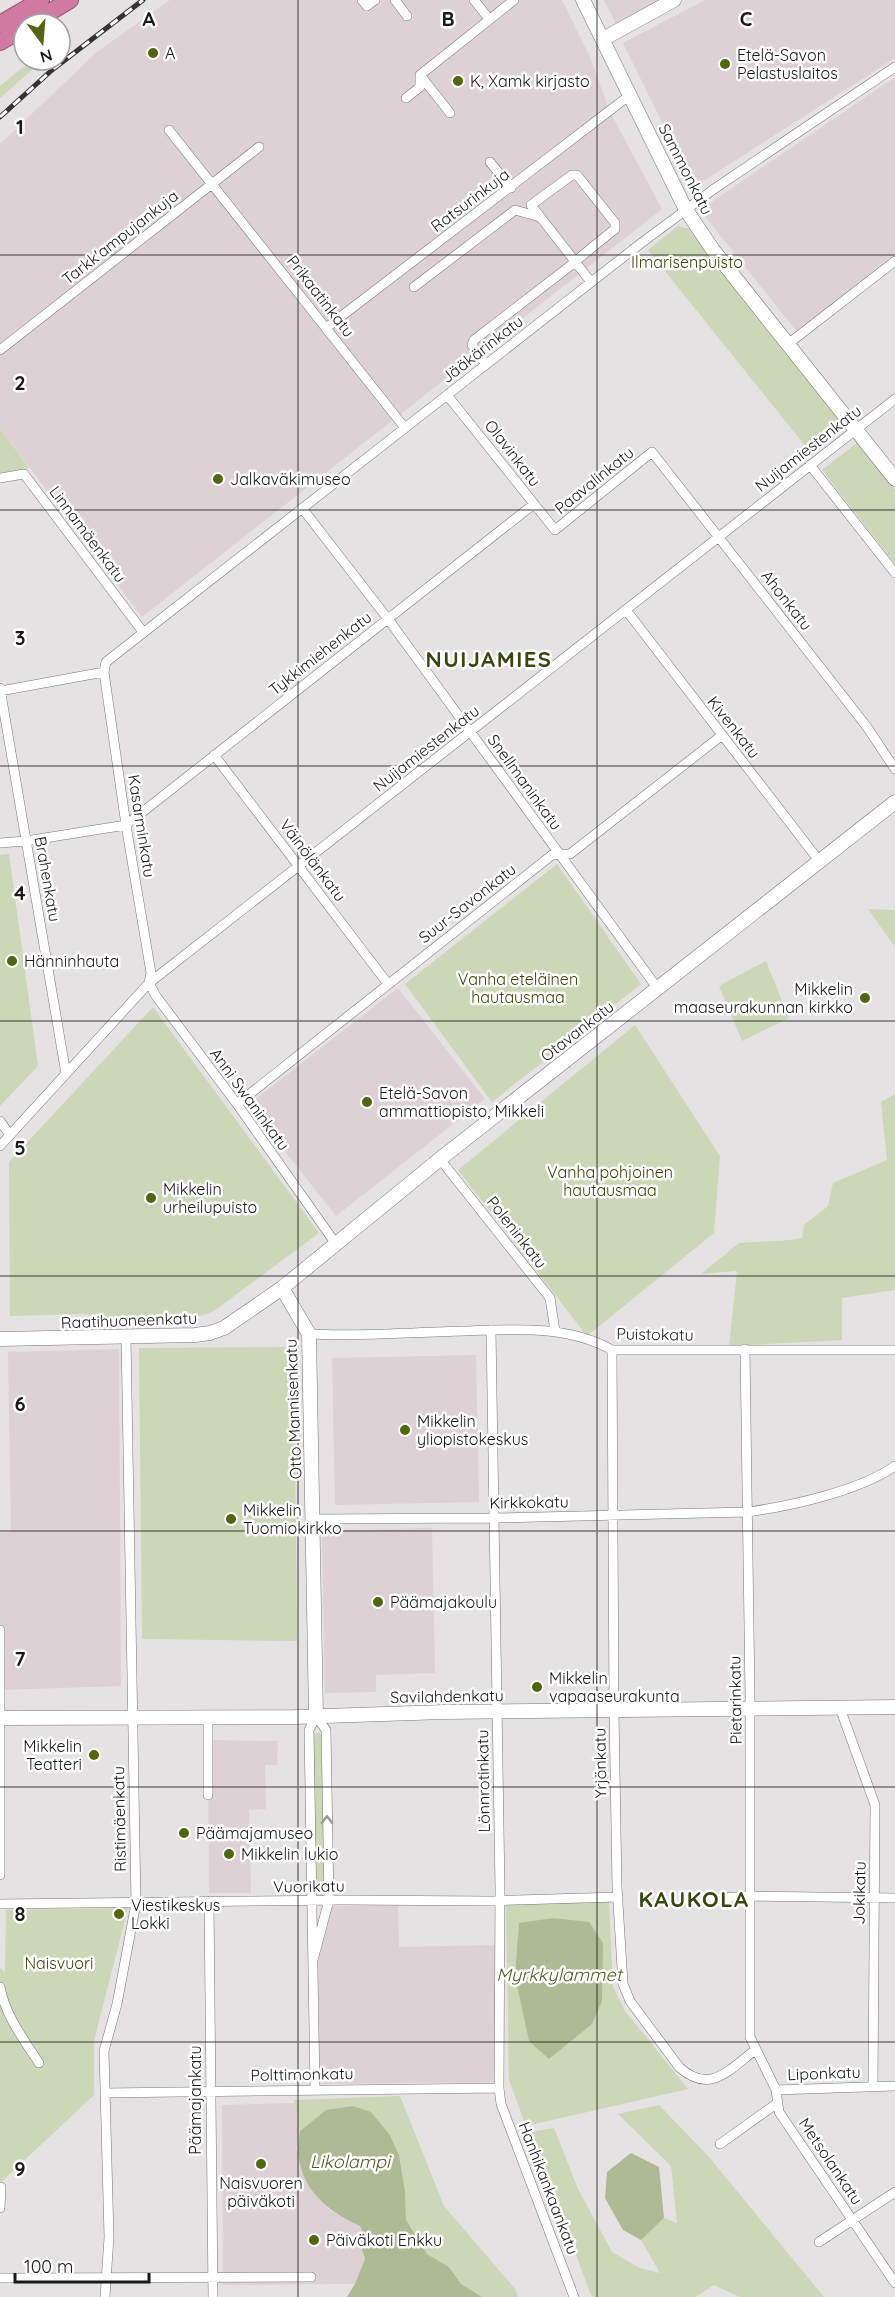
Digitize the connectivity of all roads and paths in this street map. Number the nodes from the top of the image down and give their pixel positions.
1 (40, 0) edge
2 (70, 0) edge
3 (362, 0) edge
4 (375, 0) edge
5 (395, 0) edge
6 (474, 0) edge
7 (514, 0) edge
8 (583, 0) edge
9 (674, 0) edge
10 (50, 12) edge
11 (407, 16) dead end
12 (489, 19) junction
13 (0, 24) edge
14 (603, 39) junction
15 (895, 67) edge
16 (420, 75) junction
17 (630, 95) junction
18 (406, 98) dead end
19 (450, 113) dead end
20 (169, 130) dead end
21 (259, 147) dead end
22 (490, 162) dead end
23 (213, 184) junction
24 (511, 188) junction
25 (686, 210) junction
26 (540, 217) junction
27 (575, 261) junction
28 (895, 261) edge
29 (591, 282) junction
30 (414, 287) dead end
31 (326, 327) junction
32 (788, 344) junction
33 (0, 350) edge
34 (486, 364) junction
35 (447, 395) junction
36 (895, 399) edge
37 (405, 428) junction
38 (855, 430) junction
39 (652, 452) joint
40 (810, 465) junction
41 (0, 478) edge
42 (895, 479) edge
43 (534, 504) junction
44 (302, 508) junction
45 (555, 530) joint
46 (718, 538) junction
47 (895, 573) edge
48 (626, 610) junction
49 (388, 619) junction
50 (143, 632) junction
51 (104, 672) junction
52 (0, 690) edge
53 (470, 732) junction
54 (722, 735) junction
55 (214, 755) junction
56 (895, 769) edge
57 (895, 802) edge
58 (126, 825) junction
59 (26, 841) junction
60 (0, 843) edge
61 (559, 854) junction
62 (820, 862) junction
63 (299, 866) junction
64 (149, 983) junction
65 (388, 984) junction
66 (654, 984) junction
67 (66, 1074) junction
68 (237, 1104) junction
69 (0, 1121) edge
70 (10, 1135) junction
71 (0, 1146) edge
72 (440, 1159) junction
73 (332, 1238) junction
74 (282, 1288) junction
75 (491, 1330) junction
76 (555, 1331) junction
77 (309, 1334) junction
78 (126, 1337) junction
79 (0, 1339) edge
80 (745, 1349) junction
81 (612, 1350) junction
82 (895, 1350) edge
83 (895, 1466) edge
84 (747, 1512) junction
85 (614, 1516) junction
86 (495, 1518) junction
87 (312, 1519) junction
88 (0, 1630) edge
89 (840, 1707) junction
90 (895, 1707) edge
91 (750, 1708) junction
92 (497, 1712) junction
93 (614, 1712) junction
94 (208, 1716) junction
95 (316, 1716) junction
96 (1, 1718) edge
97 (132, 1718) junction
98 (208, 1795) dead end
99 (0, 1875) edge
100 (751, 1896) junction
101 (618, 1897) junction
102 (874, 1898) junction
103 (895, 1898) edge
104 (312, 1900) junction
105 (329, 1900) junction
106 (500, 1900) junction
107 (691, 1900) dead end
108 (209, 1902) junction
109 (136, 1903) junction
110 (0, 1904) edge
111 (313, 1960) junction
112 (0, 1987) edge
113 (755, 2050) junction
114 (39, 2064) dead end
115 (873, 2086) junction
116 (895, 2086) edge
117 (499, 2088) junction
118 (315, 2089) junction
119 (776, 2090) junction
120 (210, 2091) junction
121 (105, 2093) junction
122 (776, 2104) junction
123 (720, 2144) dead end
124 (1, 2187) edge
125 (895, 2192) edge
126 (0, 2208) edge
127 (852, 2220) junction
128 (819, 2242) dead end
129 (105, 2277) junction
130 (212, 2277) junction
131 (310, 2277) dead end
132 (0, 2278) edge
133 (895, 2283) edge
134 (105, 2297) edge
135 (213, 2297) edge
136 (574, 2297) edge

1 - 13 highway
2 - 10 highway
3 - 4 street
5 - 11 street
6 - 12 street
7 - 12 street
8 - 14 main road, Sammonkatu
9 - 14 main road
12 - 16 street
14 - 17 main road, Sammonkatu
15 - 25 street, Jääkärinkatu
16 - 18 street
16 - 19 street
17 - 24 street, Ratsurinkuja
17 - 25 main road, Sammonkatu
20 - 23 street, Prikaatinkatu
21 - 23 street, Tarkk'ampujankuja
22 - 24 street
23 - 31 street, Prikaatinkatu
23 - 33 street, Tarkk'ampujankuja
24 - 31 street, Ratsurinkuja
25 - 29 street, Jääkärinkatu
25 - 32 main road, Sammonkatu
26 - 27 street
26 - 27 street
26 - 30 street
27 - 29 street
27 - 34 street
28 - 32 street
29 - 34 street, Jääkärinkatu
31 - 37 street, Prikaatinkatu
32 - 38 main road, Sammonkatu
34 - 35 street, Jääkärinkatu
35 - 37 street, Jääkärinkatu
35 - 43 street, Olavinkatu
36 - 38 street, Nuijamiestenkatu
37 - 44 street, Jääkärinkatu
38 - 40 street, Nuijamiestenkatu
38 - 42 main road, Sammonkatu
39 - 45 street, Paavalinkatu
39 - 46 street, Ahonkatu
40 - 46 street, Nuijamiestenkatu
40 - 47 street
41 - 50 street, Linnamäenkatu
43 - 45 street, Olavinkatu
43 - 49 street, Tykkimiehenkatu
44 - 49 street, Snellmaninkatu
44 - 50 street, Jääkärinkatu
46 - 48 street, Nuijamiestenkatu
46 - 56 street, Ahonkatu
48 - 53 street, Nuijamiestenkatu
48 - 54 street, Kivenkatu
49 - 53 street, Snellmaninkatu
49 - 55 street, Tykkimiehenkatu
50 - 51 street, Jääkärinkatu
51 - 52 street
51 - 58 street, Kasarminkatu
52 - 59 street, Brahenkatu
53 - 61 street, Snellmaninkatu
53 - 63 street, Nuijamiestenkatu
54 - 61 street, Suur-Savonkatu
54 - 62 street, Kivenkatu
55 - 58 street, Tykkimiehenkatu
55 - 63 street, Väinölänkatu
57 - 62 main road, Otavankatu
58 - 59 street
58 - 64 street, Kasarminkatu
59 - 60 street
59 - 67 street, Brahenkatu
61 - 65 street, Suur-Savonkatu
61 - 66 street, Snellmaninkatu
62 - 66 main road, Otavankatu
63 - 64 street, Nuijamiestenkatu
63 - 65 street, Väinölänkatu
64 - 67 street, Nuijamiestenkatu
64 - 68 street, Anni Swaninkatu
65 - 68 street, Suur-Savonkatu
66 - 72 main road, Otavankatu
67 - 70 street, Nuijamiestenkatu
68 - 73 street, Anni Swaninkatu
69 - 70 street
70 - 71 street, Nuijamiestenkatu
72 - 73 main road, Otavankatu
72 - 76 street, Poleninkatu
73 - 74 main road, Otavankatu
74 - 77 main road, Otto Mannisenkatu
74 - 78 main road, Raatihuoneenkatu
75 - 76 street, Puistokatu
75 - 77 street, Puistokatu
75 - 86 street, Lönnrotinkatu
76 - 81 street, Puistokatu
77 - 87 main road, Otto Mannisenkatu
78 - 79 main road, Raatihuoneenkatu
78 - 97 street, Ristimäenkatu
80 - 81 street, Puistokatu
80 - 82 street, Puistokatu
80 - 84 street, Pietarinkatu
81 - 85 street, Yrjönkatu
83 - 84 street, Kirkkokatu
84 - 85 street, Kirkkokatu
84 - 91 street, Pietarinkatu
85 - 86 street, Kirkkokatu
85 - 93 street, Yrjönkatu
86 - 87 street, Kirkkokatu
86 - 92 street, Lönnrotinkatu
87 - 95 main road, Otto Mannisenkatu
88 - 96 street
89 - 90 main road, Savilahdenkatu
89 - 91 main road, Savilahdenkatu
89 - 102 street, Jokikatu
91 - 93 main road, Savilahdenkatu
91 - 100 street, Pietarinkatu
92 - 93 main road, Savilahdenkatu
92 - 95 main road, Savilahdenkatu
92 - 106 street, Lönnrotinkatu
93 - 101 street, Yrjönkatu
94 - 95 main road, Savilahdenkatu
94 - 97 main road, Savilahdenkatu
94 - 98 street
95 - 104 street
105 -> 95 street
96 - 97 main road, Savilahdenkatu
96 - 99 street
97 - 109 street, Ristimäenkatu
100 - 102 street
100 - 107 street
100 - 113 street, Pietarinkatu
101 - 106 street, Vuorikatu
101 - 113 street, Yrjönkatu
102 - 103 street
102 - 115 street, Jokikatu
104 - 105 street, Vuorikatu
104 - 108 street, Vuorikatu
104 - 111 street
105 - 106 street, Vuorikatu
105 - 111 street
106 - 117 street, Lönnrotinkatu
108 - 109 street, Vuorikatu
108 - 120 street, Päämajankatu
109 - 110 street, Vuorikatu
109 - 121 street, Ristimäenkatu
111 - 118 street
112 - 114 street
113 - 119 street
115 - 116 street, Liponkatu
115 - 119 street, Liponkatu
117 - 118 street, Polttimonkatu
117 - 136 street, Hanhikankaankatu
118 - 120 street, Polttimonkatu
119 - 122 street
120 - 121 street, Polttimonkatu
120 - 130 street, Päämajankatu
121 - 129 street, Ristimäenkatu
122 - 123 street
122 - 127 street, Metsolankatu
124 - 126 street
125 - 127 street
127 - 128 street
127 - 133 street, Metsolankatu
129 - 130 street
129 - 132 street
129 - 134 street, Ristimäenkatu
130 - 131 street
130 - 135 street, Päämajankatu

